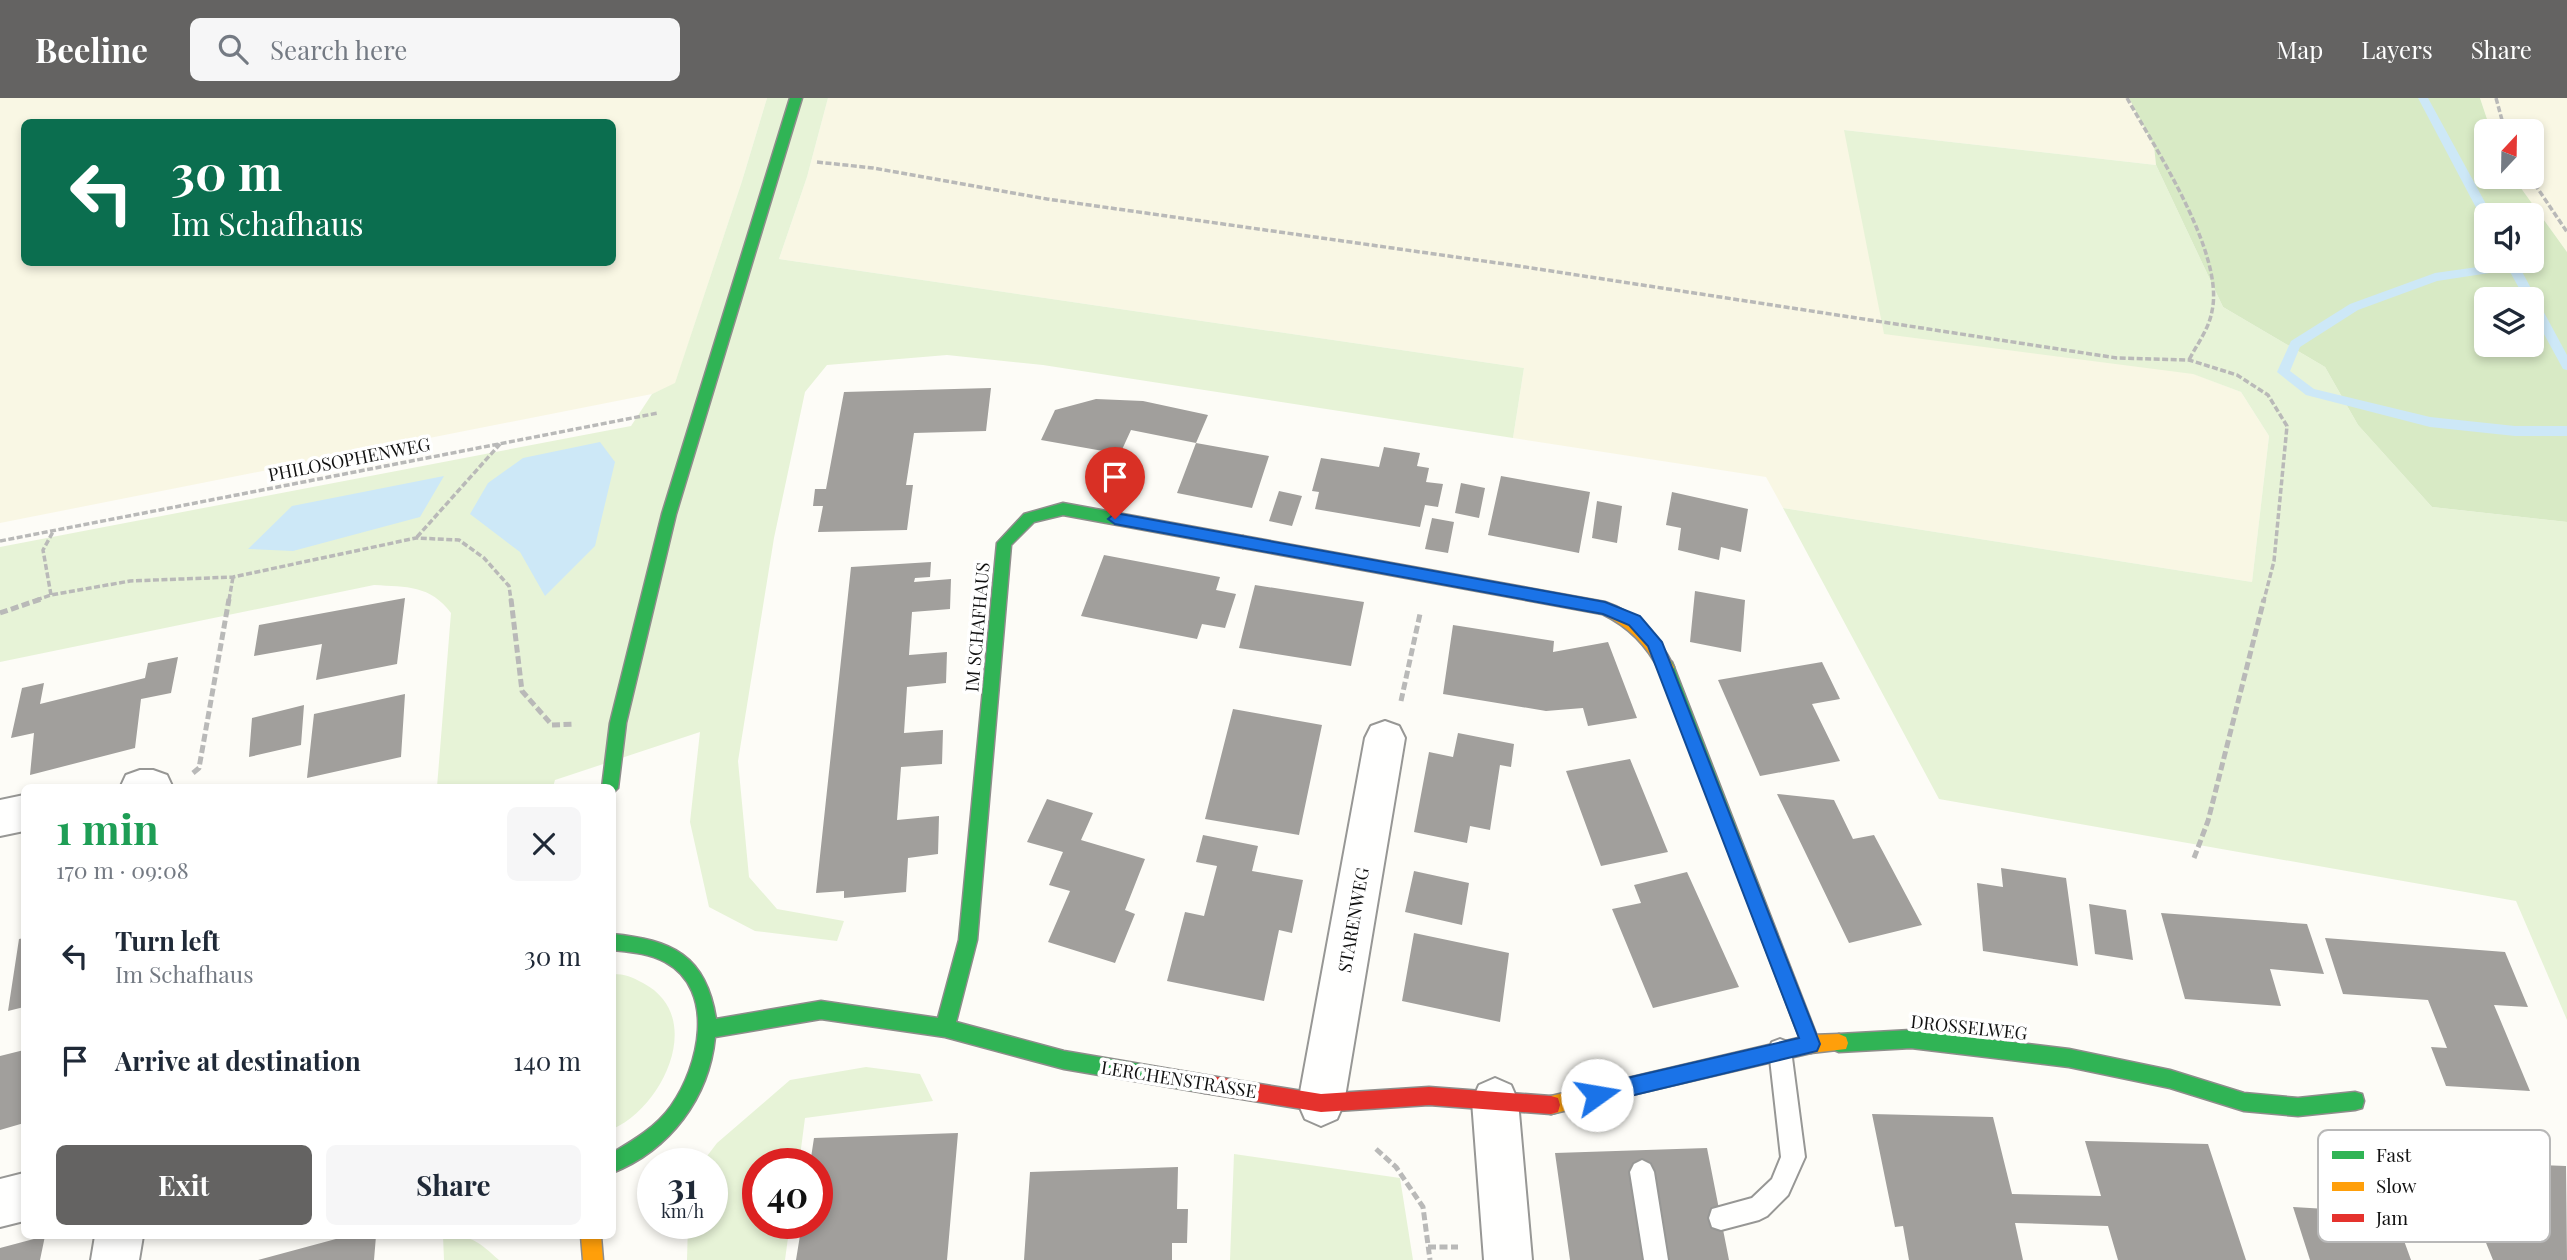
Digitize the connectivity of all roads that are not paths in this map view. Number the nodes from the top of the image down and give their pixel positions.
1 (796, 98) edge
2 (1385, 738) road end
3 (610, 784) edge
4 (21, 814) edge
5 (0, 818) edge
6 (616, 942) edge
7 (945, 1028) junction
8 (710, 1029) junction
9 (1811, 1044) junction
10 (1780, 1051) junction
11 (1495, 1101) junction
12 (2356, 1101) dead end
13 (1321, 1103) junction
14 (616, 1162) edge
15 (1642, 1172) dead end
16 (21, 1198) edge
17 (0, 1203) edge
18 (1721, 1218) dead end
19 (118, 1239) edge
20 (591, 1239) edge
21 (115, 1260) edge
22 (593, 1260) edge
23 (1508, 1260) edge
24 (1656, 1260) edge

1 - 3 street
2 - 13 street, STARENWEG
4 - 5 street
6 - 8 street
7 - 8 street, LERCHENSTRASSE
7 - 9 street, IM SCHAFHAUS
7 - 13 street, LERCHENSTRASSE
8 - 14 street
9 - 10 street, DROSSELWEG
9 - 12 street, DROSSELWEG
10 - 11 street, DROSSELWEG
10 - 18 lane
11 - 13 street, LERCHENSTRASSE
11 - 23 street
15 - 24 lane
16 - 17 street
19 - 21 street
20 - 22 street

